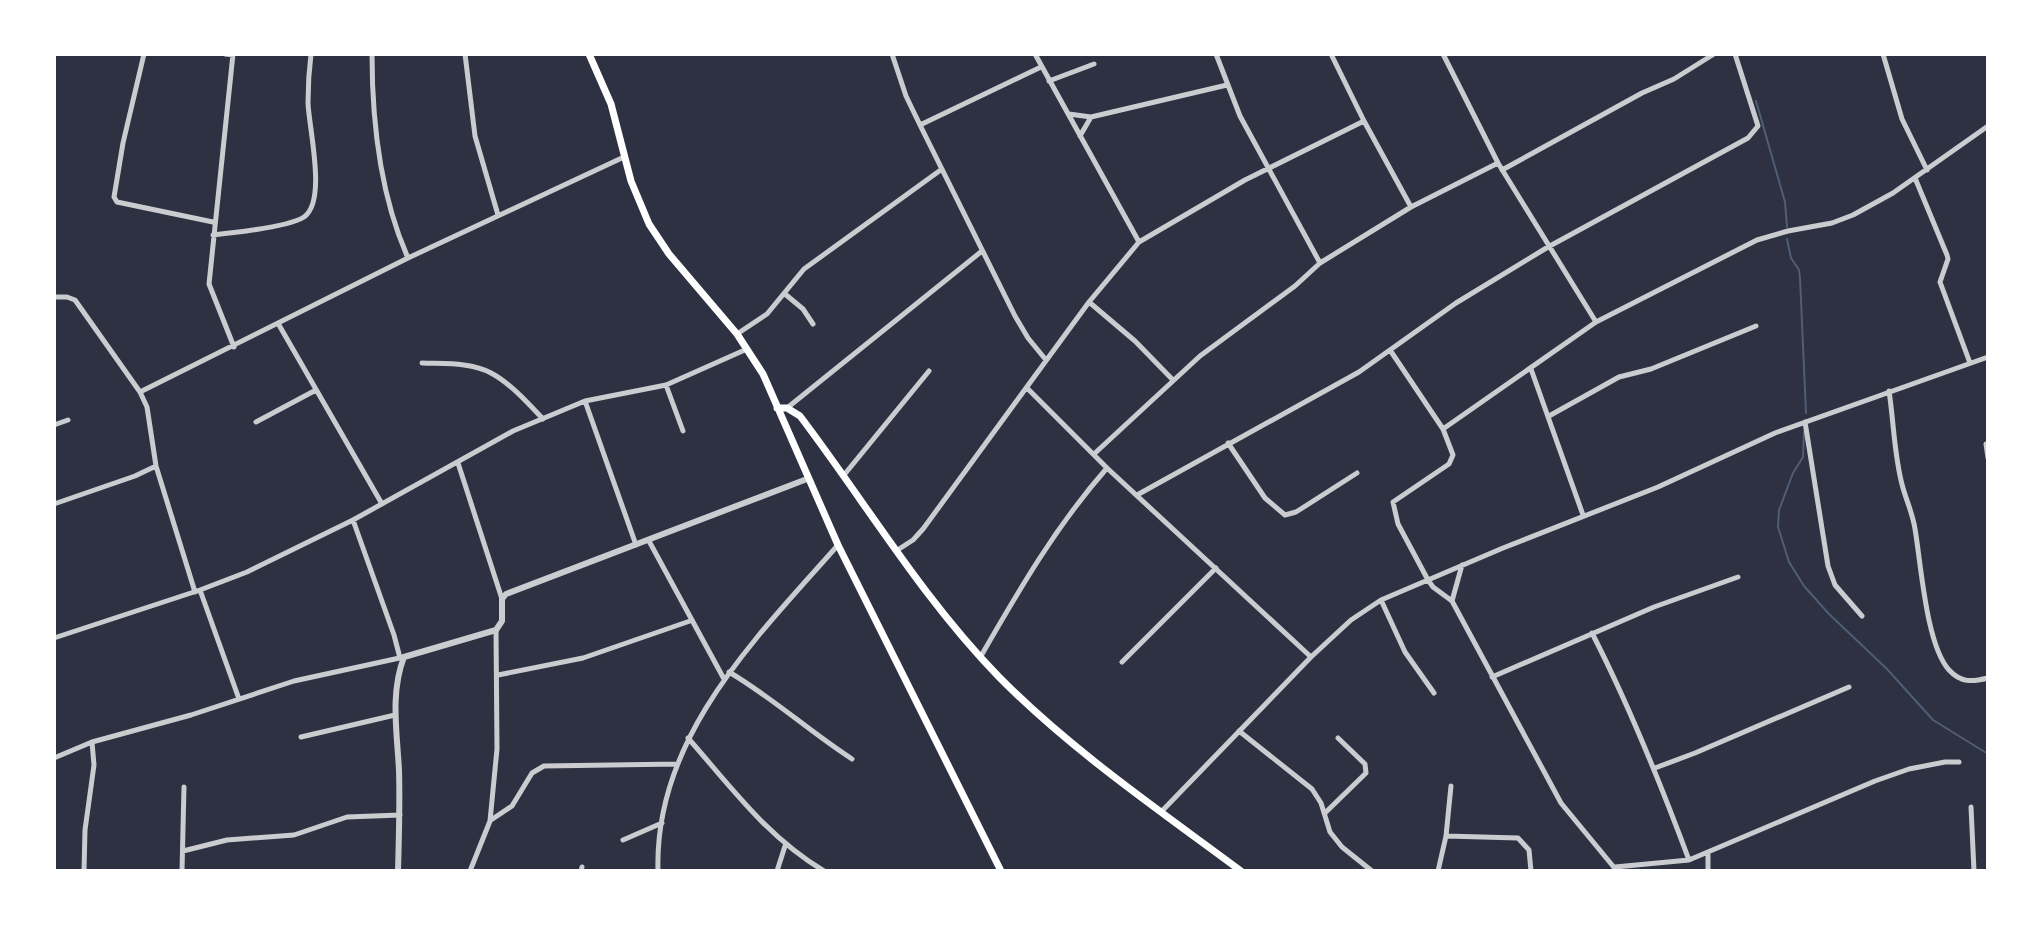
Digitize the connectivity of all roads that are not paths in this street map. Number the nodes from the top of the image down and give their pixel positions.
1 (144, 54) edge
2 (225, 54) edge
3 (311, 54) edge
4 (372, 54) edge
5 (465, 54) edge
6 (589, 54) edge
7 (892, 54) edge
8 (1035, 54) edge
9 (1216, 54) edge
10 (1443, 54) edge
11 (1714, 54) edge
12 (1735, 54) edge
13 (1883, 54) edge
14 (233, 55) edge
15 (1334, 55) edge
16 (1094, 64) dead end
17 (1041, 67) junction
18 (1049, 81) junction
19 (1227, 85) junction
20 (1068, 114) junction
21 (1091, 117) junction
22 (1364, 121) junction
23 (920, 125) junction
24 (1988, 126) edge
25 (1080, 136) junction
26 (624, 157) junction
27 (1498, 163) junction
28 (942, 169) junction
29 (1267, 169) junction
30 (1502, 170) junction
31 (1927, 170) junction
32 (1915, 178) junction
33 (1411, 207) junction
34 (498, 215) junction
35 (214, 222) junction
36 (213, 235) junction
37 (1139, 242) junction
38 (1548, 247) junction
39 (982, 251) junction
40 (408, 258) junction
41 (1320, 263) junction
42 (785, 294) junction
43 (54, 297) edge
44 (1089, 302) junction
45 (1596, 322) junction
46 (813, 324) dead end
47 (279, 325) junction
48 (1756, 326) dead end
49 (737, 334) junction
50 (234, 347) junction
51 (747, 349) junction
52 (1390, 350) junction
53 (1988, 357) edge
54 (1046, 360) junction
55 (422, 363) dead end
56 (1970, 363) junction
57 (1531, 369) junction
58 (929, 371) dead end
59 (1172, 379) junction
60 (666, 385) junction
61 (1028, 389) junction
62 (316, 390) junction
63 (1889, 391) junction
64 (140, 392) junction
65 (585, 401) junction
66 (777, 408) junction
67 (787, 408) junction
68 (1549, 416) junction
69 (543, 419) junction
70 (68, 420) dead end
71 (256, 422) dead end
72 (1805, 422) junction
73 (54, 425) edge
74 (1443, 429) junction
75 (683, 431) dead end
76 (1228, 443) junction
77 (1986, 444) dead end
78 (1094, 454) junction
79 (1988, 458) edge
80 (458, 463) junction
81 (156, 466) junction
82 (1107, 468) junction
83 (1357, 473) dead end
84 (844, 475) junction
85 (807, 479) junction
86 (1137, 495) junction
87 (54, 504) edge
88 (382, 504) junction
89 (1583, 515) junction
90 (353, 520) junction
91 (649, 541) junction
92 (636, 545) junction
93 (838, 545) junction
94 (896, 551) junction
95 (1462, 565) junction
96 (1216, 568) junction
97 (1738, 577) dead end
98 (1428, 580) junction
99 (197, 591) junction
100 (502, 599) junction
101 (1381, 600) junction
102 (1452, 601) junction
103 (1862, 616) dead end
104 (690, 621) junction
105 (496, 630) junction
106 (1592, 633) junction
107 (54, 638) edge
108 (981, 656) junction
109 (402, 657) junction
110 (1311, 657) junction
111 (1122, 662) dead end
112 (729, 672) junction
113 (498, 675) junction
114 (1492, 677) junction
115 (1988, 678) edge
116 (724, 679) junction
117 (1849, 687) dead end
118 (1434, 693) dead end
119 (239, 699) junction
120 (395, 715) junction
121 (1239, 731) junction
122 (301, 737) dead end
123 (688, 738) junction
124 (1338, 738) dead end
125 (92, 742) junction
126 (54, 758) edge
127 (852, 759) dead end
128 (1959, 762) dead end
129 (678, 764) junction
130 (1655, 768) junction
131 (1451, 786) dead end
132 (184, 787) dead end
133 (1971, 807) dead end
134 (1162, 811) junction
135 (1325, 813) junction
136 (400, 815) junction
137 (490, 821) junction
138 (662, 823) junction
139 (1446, 836) junction
140 (623, 840) dead end
141 (785, 846) junction
142 (183, 851) junction
143 (1708, 853) junction
144 (1689, 860) junction
145 (1616, 869) edge
146 (84, 871) edge
147 (182, 871) edge
148 (398, 871) edge
149 (470, 871) edge
150 (658, 871) edge
151 (777, 871) edge
152 (824, 871) edge
153 (1001, 871) edge
154 (1241, 871) edge
155 (1372, 871) edge
156 (1438, 871) edge
157 (1531, 871) edge
158 (1708, 871) edge
159 (1974, 871) edge

1 - 35 street
2 - 14 street
3 - 36 street
4 - 40 street
5 - 34 street
6 - 26 main road
7 - 23 street
8 - 17 street
9 - 19 street
10 - 27 street
11 - 30 street
12 - 38 street
13 - 31 street
14 - 35 street
15 - 22 street
16 - 18 street
17 - 18 street
17 - 23 street
18 - 20 street
19 - 21 street
19 - 29 street
20 - 21 street
20 - 25 street
21 - 25 street
22 - 29 street
22 - 33 street
23 - 28 street
24 - 31 street
25 - 37 street
26 - 34 street
26 - 49 main road
27 - 30 street
27 - 33 street
28 - 39 street
28 - 42 street
29 - 37 street
29 - 41 street
30 - 38 street
31 - 32 street
32 - 45 street
32 - 56 street
33 - 41 street
34 - 40 street
35 - 36 street
36 - 50 street
37 - 44 street
38 - 45 street
38 - 52 street
39 - 54 street
39 - 67 street
40 - 47 street
41 - 59 street
42 - 46 street
42 - 49 street
43 - 64 street
44 - 54 street
44 - 59 street
45 - 57 street
47 - 50 street
47 - 62 street
48 - 68 street
49 - 51 main road
50 - 64 street
51 - 60 street
51 - 66 main road
52 - 74 street
52 - 76 street
53 - 56 street
54 - 61 street
55 - 69 street
56 - 63 street
57 - 68 street
57 - 74 street
58 - 84 street
59 - 78 street
60 - 65 street
60 - 75 street
61 - 78 street
61 - 94 street
62 - 71 street
62 - 88 street
63 - 72 street
63 - 115 street
64 - 81 street
65 - 69 street
65 - 92 street
66 - 67 main road
66 - 85 main road
67 - 84 main road
68 - 89 street
69 - 80 street
70 - 73 street
72 - 89 street
72 - 103 street
74 - 98 street
76 - 83 street
76 - 86 street
77 - 79 street
78 - 82 street
80 - 88 street
80 - 100 street
81 - 87 street
81 - 99 street
82 - 86 street
82 - 108 street
84 - 94 main road
85 - 91 street
85 - 93 main road
86 - 96 street
88 - 90 street
89 - 95 street
90 - 99 street
90 - 109 street
91 - 92 street
91 - 104 street
92 - 100 street
93 - 112 street
93 - 153 main road
94 - 108 main road
95 - 98 street
95 - 102 street
96 - 110 street
96 - 111 street
97 - 106 street
98 - 101 street
98 - 102 street
99 - 107 street
99 - 119 street
100 - 105 street
101 - 110 street
101 - 118 street
102 - 114 street
104 - 113 street
104 - 116 street
105 - 109 street
105 - 113 street
106 - 114 street
106 - 130 street
108 - 134 main road
109 - 119 street
109 - 120 street
110 - 121 street
112 - 116 street
112 - 127 street
113 - 137 street
114 - 145 street
116 - 123 street
117 - 130 street
119 - 125 street
120 - 122 street
120 - 136 street
121 - 134 street
121 - 135 street
123 - 129 street
123 - 141 street
124 - 135 street
125 - 126 street
125 - 146 street
128 - 143 street
129 - 137 street
129 - 138 street
130 - 144 street
131 - 139 street
132 - 142 street
133 - 159 street
134 - 154 main road
135 - 155 street
136 - 142 street
136 - 148 street
137 - 149 street
138 - 140 street
138 - 150 street
139 - 156 street
139 - 157 street
141 - 151 street
141 - 152 street
142 - 147 street
143 - 144 street
143 - 158 street
144 - 145 street

